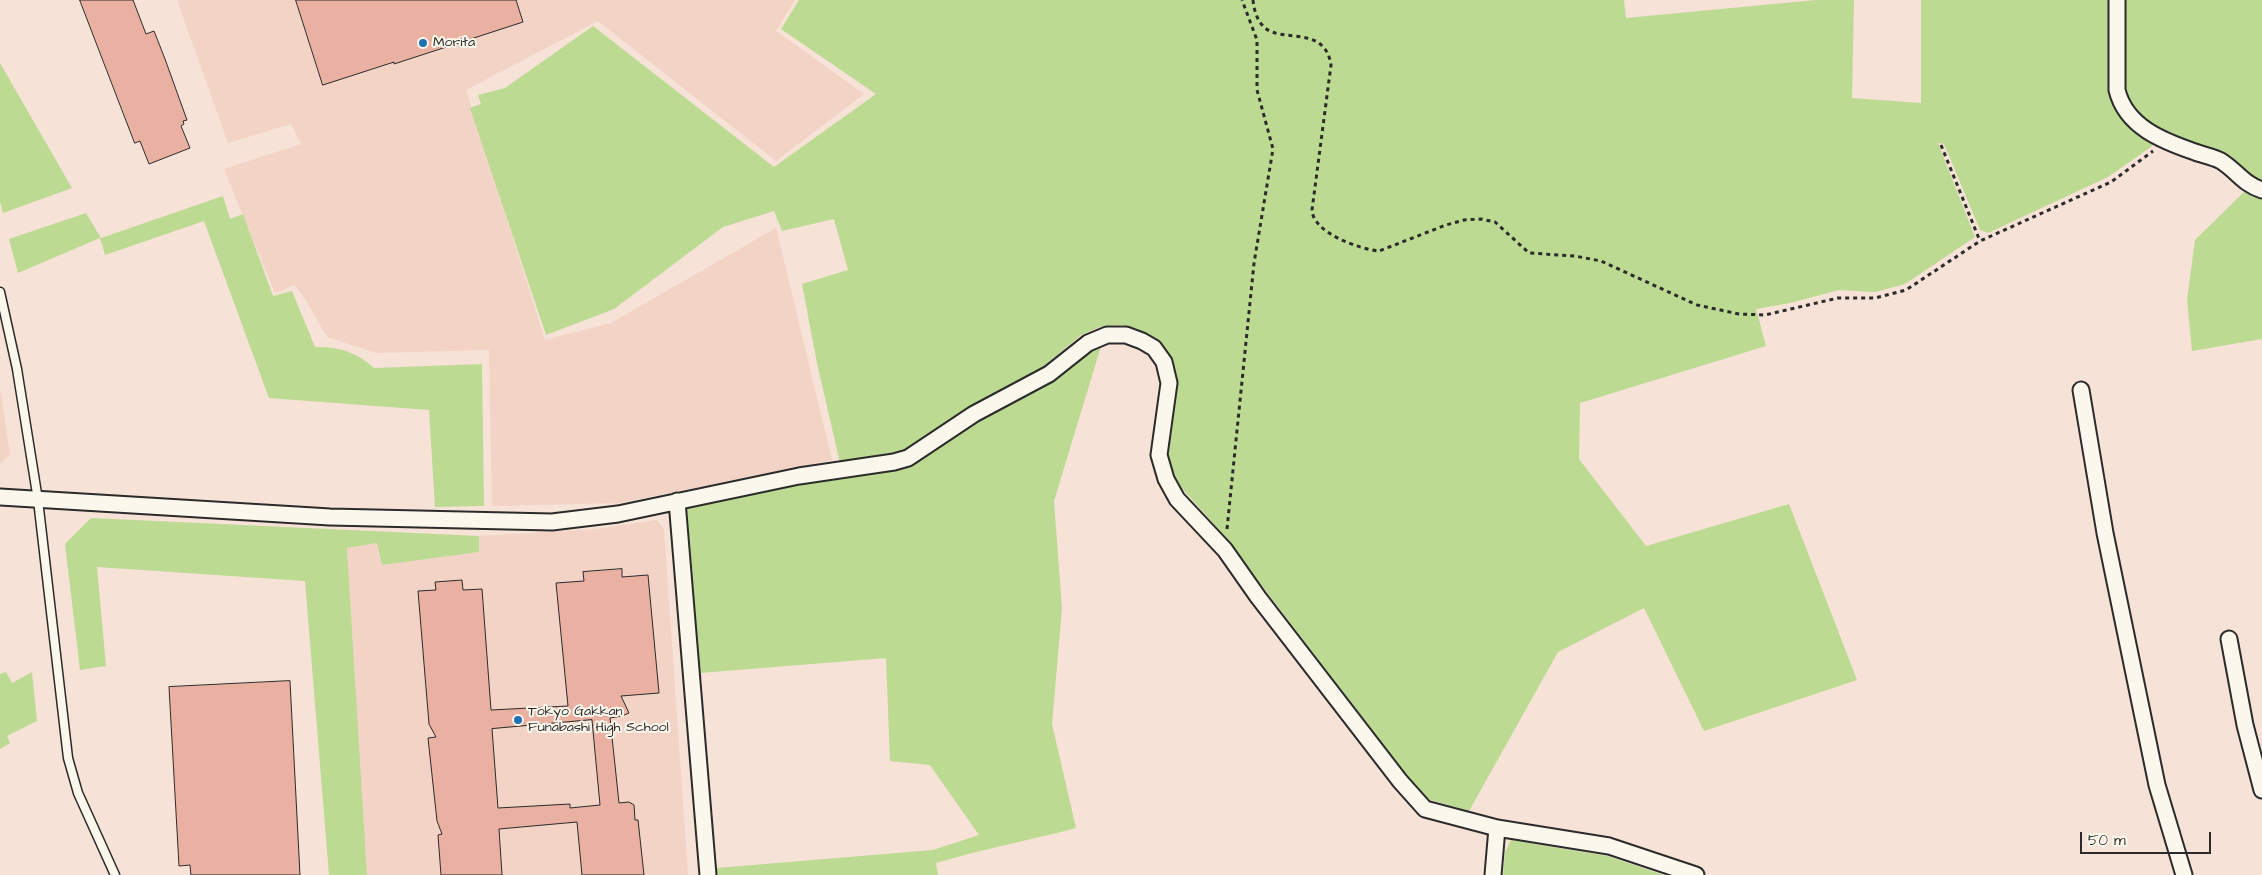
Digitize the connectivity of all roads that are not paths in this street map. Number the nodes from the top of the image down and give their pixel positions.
1 (2117, 0) edge
2 (2262, 190) edge
3 (0, 292) edge
4 (2081, 390) dead end
5 (0, 497) edge
6 (38, 500) junction
7 (677, 501) junction
8 (2229, 639) dead end
9 (2262, 790) edge
10 (1497, 828) junction
11 (114, 875) edge
12 (708, 875) edge
13 (1493, 875) edge
14 (1696, 875) edge
15 (2184, 875) edge

1 - 2 street
3 - 6 lane
4 - 15 street
5 - 6 street
6 - 7 street
6 - 11 lane
7 - 10 street
7 - 12 street
8 - 9 street
10 - 13 street
10 - 14 street

